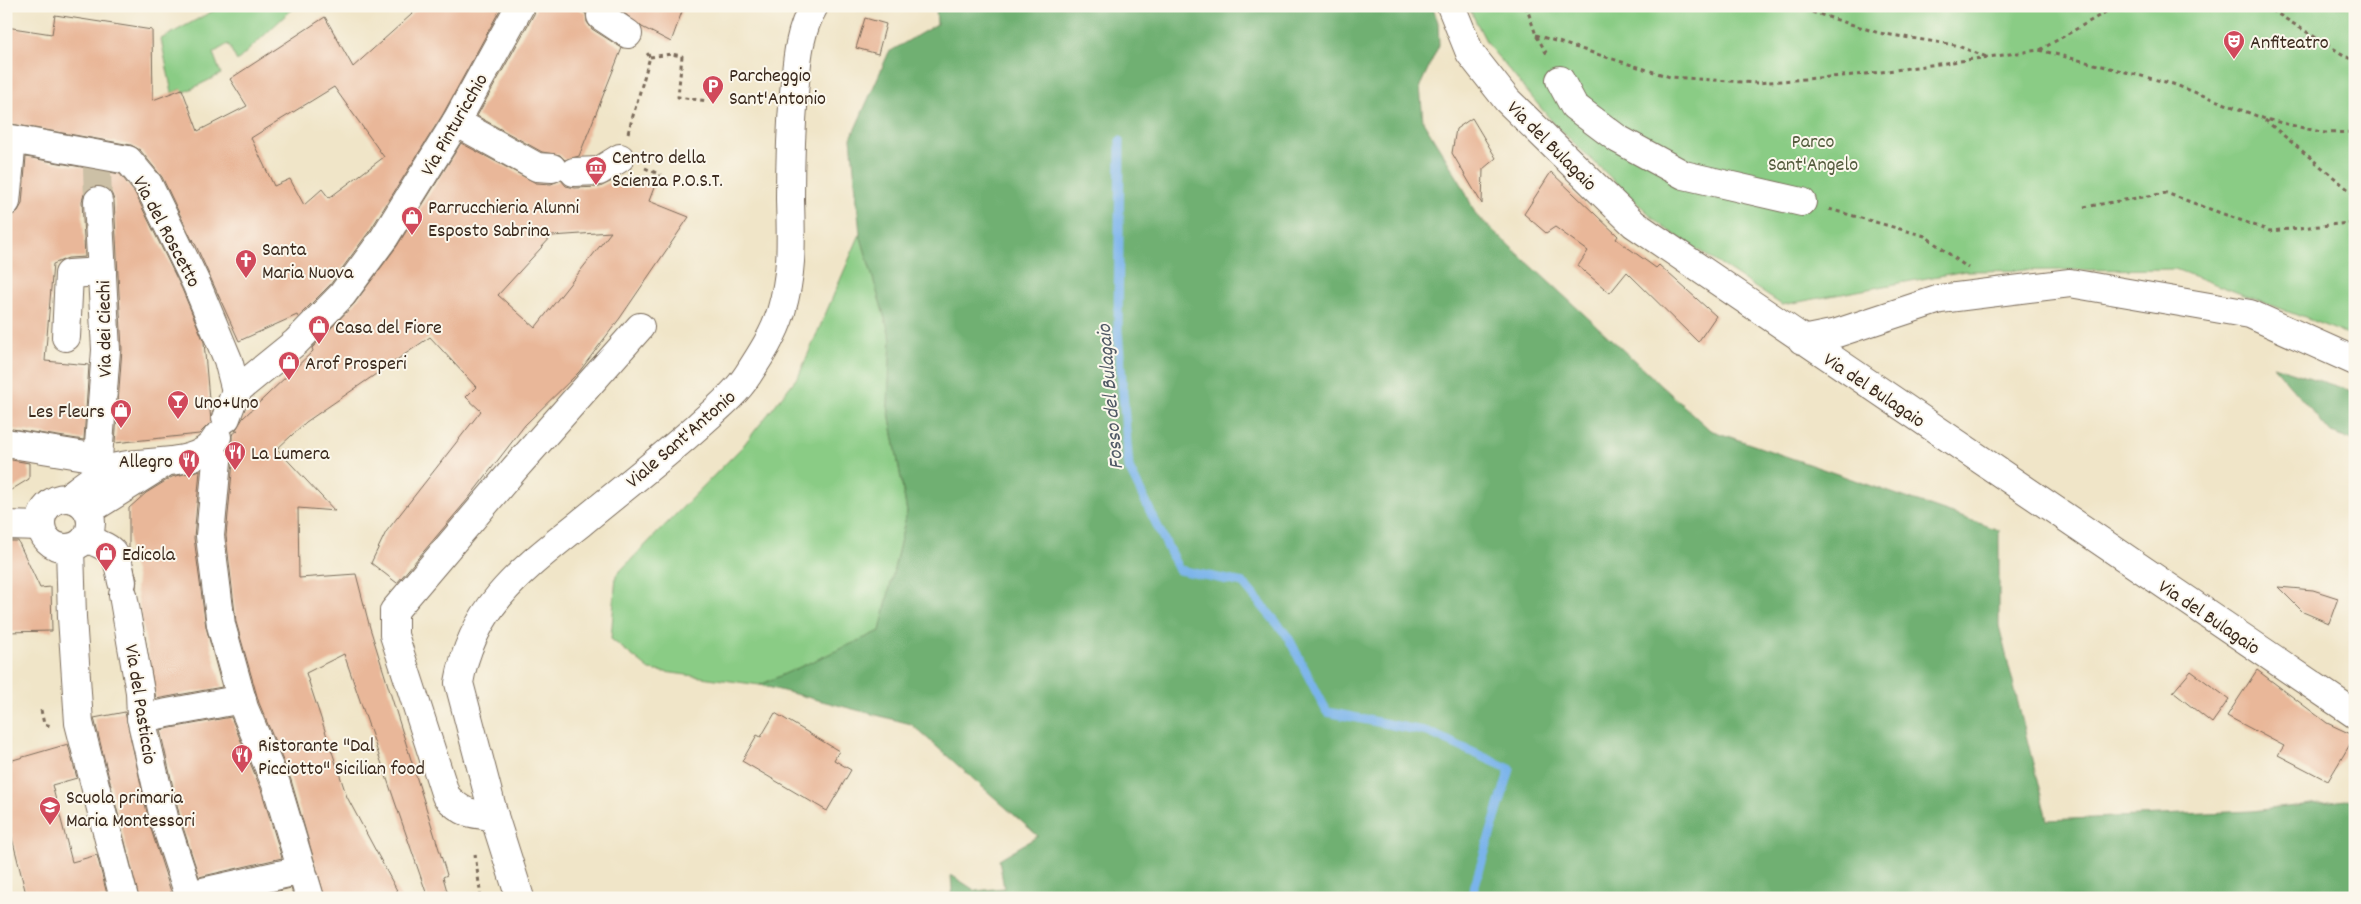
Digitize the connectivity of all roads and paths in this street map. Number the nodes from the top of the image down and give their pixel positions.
1 (520, 6) edge
2 (814, 6) edge
3 (1451, 6) edge
4 (1526, 6) edge
5 (2116, 6) edge
6 (2265, 6) edge
7 (599, 10) edge
8 (1812, 12) dead end
9 (628, 34) joint
10 (2039, 50) junction
11 (650, 56) junction
12 (1987, 58) junction
13 (2355, 62) edge
14 (1560, 80) dead end
15 (707, 101) dead end
16 (2265, 119) junction
17 (456, 122) junction
18 (2355, 132) edge
19 (9, 139) edge
20 (620, 158) junction
21 (661, 175) dead end
22 (2355, 195) edge
23 (98, 201) tunnel mouth
24 (6, 202) edge
25 (1802, 202) joint
26 (2084, 207) dead end
27 (2355, 227) edge
28 (102, 272) junction
29 (2001, 292) junction
30 (640, 327) dead end
31 (66, 337) dead end
32 (1802, 340) junction
33 (2355, 361) edge
34 (236, 391) junction
35 (6, 443) edge
36 (206, 451) junction
37 (108, 474) junction
38 (78, 505) junction
39 (6, 525) edge
40 (41, 526) junction
41 (78, 543) junction
42 (242, 699) junction
43 (41, 710) dead end
44 (2355, 714) edge
45 (141, 718) junction
46 (55, 726) dead end
47 (494, 816) junction
48 (302, 870) junction
49 (190, 896) edge
50 (124, 898) edge
51 (310, 898) edge
52 (520, 898) edge

1 - 17 street, Via Pinturicchio
2 - 47 street, Viale Sant'Antonio
3 - 32 street, Via del Bulagaio
4 - 12 path
5 - 10 path
6 - 13 path
7 - 9 street
8 - 12 path
9 - 11 path
10 - 12 path
10 - 16 path
11 - 15 path
11 - 20 path
14 - 25 street
16 - 18 path
16 - 22 path
17 - 20 street
17 - 34 street, Via Pinturicchio
19 - 24 street
19 - 34 street, Via del Roscetto
20 - 21 path
23 - 28 street, Via dei Ciechi
25 - 29 path
26 - 27 path
28 - 31 street
28 - 37 street, Via dei Ciechi
29 - 32 street
29 - 33 street
30 - 47 street
32 - 44 street, Via del Bulagaio
34 - 36 street
35 - 37 street
36 - 37 street
36 - 42 street
37 - 38 street
38 - 40 street
38 - 41 street
39 - 40 street
40 - 41 street
41 - 45 street, Via del Pasticcio
41 - 50 street
42 - 45 street
42 - 48 street
43 - 46 path
45 - 49 street, Via del Pasticcio
47 - 52 street, Viale Sant'Antonio
48 - 49 street
48 - 51 street

